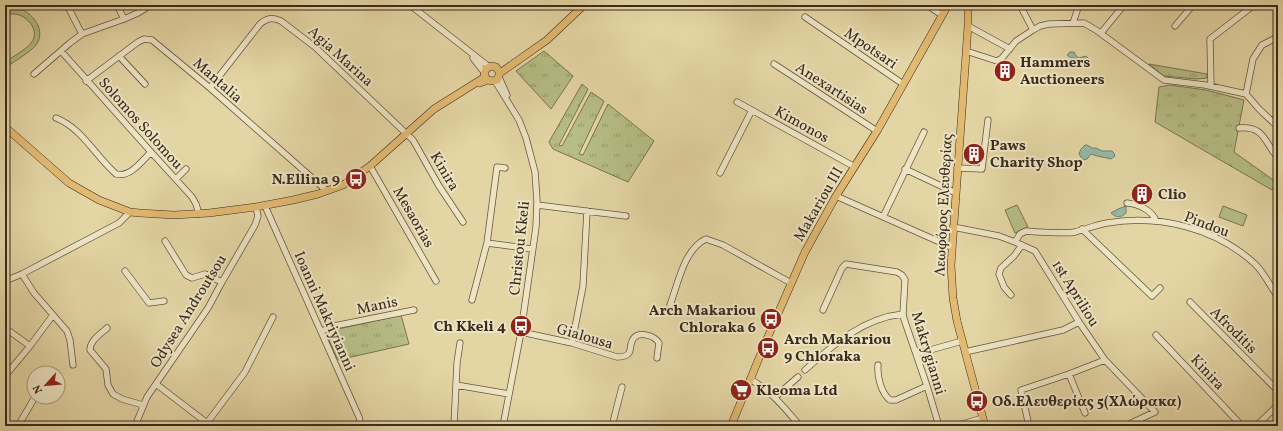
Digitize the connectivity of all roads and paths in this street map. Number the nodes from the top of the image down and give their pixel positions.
1 (67, 5) edge
2 (117, 5) edge
3 (151, 5) edge
4 (410, 5) edge
5 (584, 5) edge
6 (927, 5) edge
7 (948, 5) edge
8 (968, 5) edge
9 (1020, 5) edge
10 (1079, 5) edge
11 (1124, 5) edge
12 (1193, 5) edge
13 (1254, 5) edge
14 (942, 15) junction
15 (806, 18) dead end
16 (124, 19) junction
17 (1073, 23) junction
18 (968, 26) junction
19 (1175, 26) dead end
20 (1032, 30) junction
21 (82, 34) junction
22 (1101, 34) junction
23 (1278, 37) edge
24 (1010, 49) junction
25 (61, 51) junction
26 (966, 51) junction
27 (119, 56) junction
28 (774, 64) dead end
29 (492, 73) junction
30 (34, 74) dead end
31 (86, 81) junction
32 (146, 84) dead end
33 (903, 84) junction
34 (1210, 86) junction
35 (210, 88) junction
36 (1246, 94) junction
37 (737, 102) dead end
38 (752, 110) junction
39 (56, 118) dead end
40 (988, 120) dead end
41 (5, 127) edge
42 (1278, 127) edge
43 (1239, 128) dead end
44 (877, 131) junction
45 (924, 132) dead end
46 (407, 134) junction
47 (150, 152) junction
48 (1278, 158) edge
49 (370, 166) junction
50 (854, 167) junction
51 (505, 168) dead end
52 (957, 168) junction
53 (186, 169) dead end
54 (905, 169) junction
55 (720, 173) dead end
56 (176, 179) junction
57 (326, 191) junction
58 (956, 193) junction
59 (836, 196) junction
60 (1127, 203) dead end
61 (537, 205) junction
62 (265, 206) junction
63 (256, 207) junction
64 (588, 211) junction
65 (130, 212) junction
66 (198, 214) junction
67 (626, 216) dead end
68 (882, 216) junction
69 (1156, 221) junction
70 (463, 222) dead end
71 (953, 227) junction
72 (1082, 229) junction
73 (165, 241) dead end
74 (1016, 242) junction
75 (487, 243) junction
76 (1022, 245) junction
77 (951, 247) junction
78 (532, 249) junction
79 (125, 271) dead end
80 (22, 274) junction
81 (436, 281) dead end
82 (5, 282) edge
83 (222, 282) junction
84 (791, 283) junction
85 (1160, 288) dead end
86 (1011, 295) dead end
87 (1278, 296) edge
88 (472, 300) dead end
89 (164, 301) dead end
90 (1190, 302) dead end
91 (670, 305) dead end
92 (414, 310) dead end
93 (823, 310) dead end
94 (903, 314) junction
95 (53, 315) junction
96 (273, 317) dead end
97 (1079, 322) junction
98 (5, 328) edge
99 (108, 328) dead end
100 (322, 331) junction
101 (521, 332) junction
102 (1156, 335) dead end
103 (962, 341) junction
104 (460, 343) dead end
105 (572, 343) junction
106 (30, 346) junction
107 (965, 352) junction
108 (916, 354) junction
109 (657, 358) dead end
110 (1105, 360) junction
111 (73, 365) dead end
112 (878, 365) dead end
113 (804, 370) dead end
114 (1069, 374) junction
115 (5, 376) edge
116 (798, 377) dead end
117 (750, 379) junction
118 (156, 384) junction
119 (456, 385) junction
120 (927, 386) junction
121 (622, 387) dead end
122 (1278, 391) edge
123 (509, 394) junction
124 (775, 397) junction
125 (30, 405) edge
126 (143, 405) junction
127 (1278, 405) edge
128 (1085, 413) dead end
129 (983, 418) junction
130 (18, 426) edge
131 (135, 426) edge
132 (361, 426) edge
133 (454, 426) edge
134 (503, 426) edge
135 (612, 426) edge
136 (731, 426) edge
137 (800, 426) edge
138 (939, 426) edge
139 (955, 426) edge
140 (985, 426) edge
141 (1029, 426) edge
142 (1125, 426) edge
143 (1242, 426) edge
144 (1256, 426) edge

1 - 21 street
2 - 16 street
3 - 16 street
4 - 29 street, Christou Kkeli
5 - 29 main road
6 - 14 street
7 - 14 main road, Makariou III
8 - 18 main road, Λεωφόρος Ελευθερίας
9 - 20 street
10 - 17 street
11 - 22 street
12 - 19 street
13 - 34 street
14 - 33 main road, Makariou III
15 - 33 street, Mpotsari
16 - 21 street
17 - 20 street
17 - 22 street
18 - 24 street
18 - 26 main road, Λεωφόρος Ελευθερίας
20 - 24 street
21 - 25 street
22 - 34 street
23 - 36 street
24 - 26 street
25 - 30 street
25 - 31 street, Solomos Solomou
26 - 52 main road, Λεωφόρος Ελευθερίας
27 - 31 street, Mantalia
27 - 32 street
27 - 35 street, Mantalia
28 - 44 street, Anexartisias
29 - 46 main road
29 - 61 street, Christou Kkeli
31 - 47 street, Solomos Solomou
33 - 44 main road, Makariou III
34 - 36 street
35 - 46 street, Agia Marina
35 - 57 street, Mantalia
36 - 42 street
37 - 38 street, Kimonos
38 - 50 street, Kimonos
38 - 55 street
39 - 47 street
40 - 52 street
41 - 65 main road
43 - 48 street
44 - 50 main road, Makariou III
45 - 54 street
46 - 49 main road
46 - 70 street, Kinira
47 - 56 street, Solomos Solomou
49 - 57 main road
49 - 81 street, Mesaorias
50 - 59 main road, Makariou III
51 - 75 street
52 - 58 main road, Λεωφόρος Ελευθερίας
53 - 56 street
54 - 58 street
54 - 68 street
56 - 66 street, Solomos Solomou
57 - 62 main road
58 - 71 main road, Λεωφόρος Ελευθερίας
59 - 68 street
59 - 84 main road, Makariou III
60 - 69 street
61 - 64 street
61 - 78 street, Christou Kkeli
62 - 63 main road
62 - 100 street, Ioanni Makriyianni
63 - 66 main road
63 - 83 street, Odysea Androutsou
64 - 67 street
64 - 105 street
65 - 66 main road
65 - 80 street
68 - 77 street
69 - 72 street, Pindou
69 - 87 street, Pindou
71 - 74 street, 1st Apriliou
71 - 77 main road, Λεωφόρος Ελευθερίας
72 - 74 street, Pindou
72 - 85 street
73 - 83 street
74 - 76 street, 1st Apriliou
75 - 78 street
75 - 88 street
76 - 86 street
76 - 97 street, 1st Apriliou
77 - 103 main road, Λεωφόρος Ελευθερίας
78 - 101 street, Christou Kkeli
79 - 89 street
80 - 82 street
80 - 95 street
83 - 118 street, Odysea Androutsou
84 - 91 street
84 - 117 main road, Makariou III
90 - 122 street, Afroditis
92 - 100 street, Manis
93 - 94 street, Makrygianni
94 - 108 street, Makrygianni
94 - 113 street
95 - 106 street
95 - 111 street
96 - 118 street
97 - 107 street
97 - 110 street, 1st Apriliou
98 - 106 street
99 - 126 street
100 - 132 street, Ioanni Makriyianni
101 - 105 street, Gialousa
101 - 123 street, Christou Kkeli
102 - 143 street, Kinira
103 - 107 main road, Λεωφόρος Ελευθερίας
103 - 108 street
104 - 119 street
105 - 109 street, Gialousa
106 - 115 street
107 - 129 main road, Λεωφόρος Ελευθερίας
108 - 120 street, Makrygianni
110 - 114 street
110 - 142 street, 1st Apriliou
112 - 120 street
114 - 128 street
114 - 141 street
116 - 124 street
117 - 124 street
117 - 136 main road, Makariou III
118 - 126 street, Odysea Androutsou
119 - 123 street
119 - 133 street
120 - 138 street, Makrygianni
121 - 135 street
123 - 134 street, Christou Kkeli
124 - 137 street
125 - 130 street
126 - 131 street, Odysea Androutsou
127 - 144 street
129 - 139 street
129 - 140 main road, Λεωφόρος Ελευθερίας

